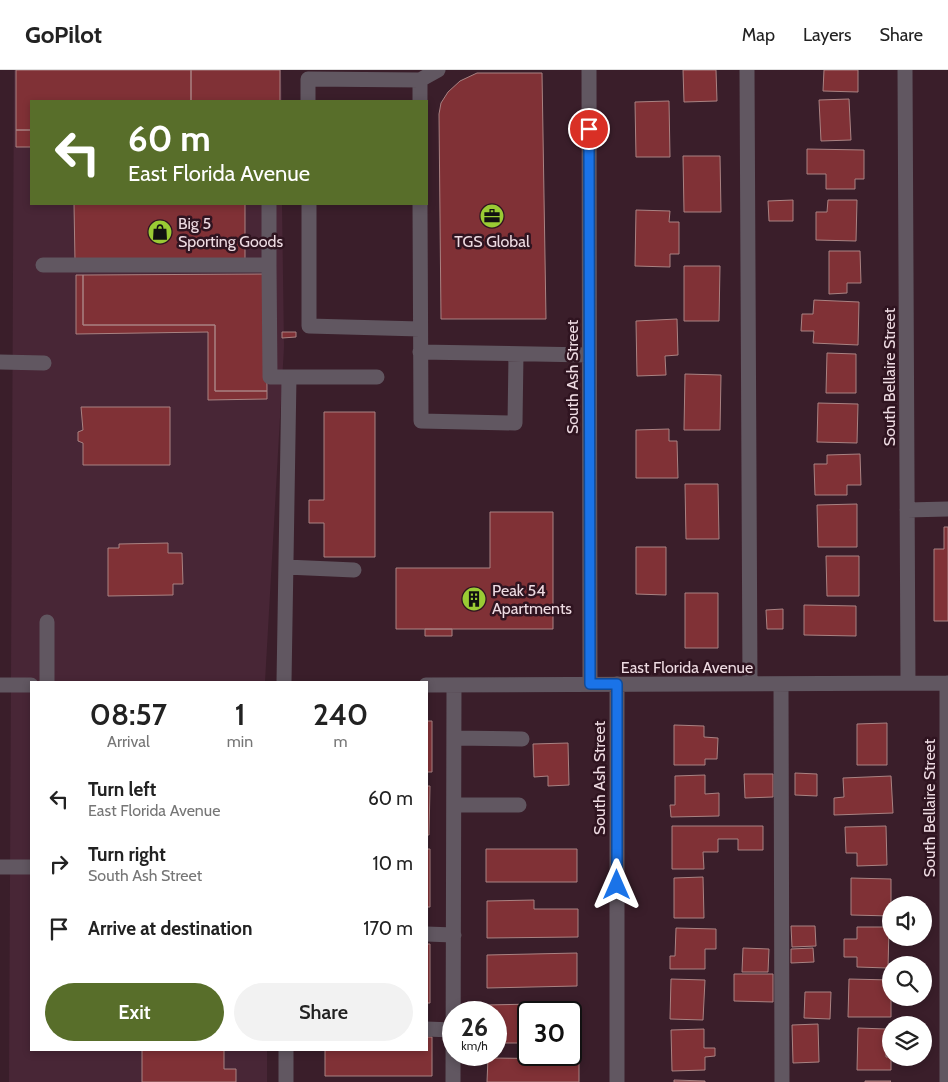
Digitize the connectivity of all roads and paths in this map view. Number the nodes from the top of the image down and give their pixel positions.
1 (438, 70) edge
2 (589, 70) edge
3 (747, 70) edge
4 (905, 70) edge
5 (420, 80) junction
6 (308, 100) edge
7 (420, 100) edge
8 (269, 205) edge
9 (308, 205) edge
10 (420, 205) edge
11 (43, 265) dead end
12 (269, 265) junction
13 (420, 329) junction
14 (420, 352) junction
15 (516, 354) junction
16 (589, 355) junction
17 (0, 362) edge
18 (44, 363) dead end
19 (289, 378) junction
20 (377, 378) dead end
21 (948, 509) edge
22 (907, 510) junction
23 (286, 567) junction
24 (354, 570) dead end
25 (47, 622) dead end
26 (47, 681) edge
27 (284, 681) edge
28 (908, 683) junction
29 (947, 683) edge
30 (590, 684) junction
31 (617, 684) junction
32 (750, 684) junction
33 (781, 684) junction
34 (0, 685) edge
35 (30, 685) edge
36 (428, 685) edge
37 (454, 685) junction
38 (454, 738) junction
39 (522, 739) dead end
40 (454, 805) junction
41 (520, 805) dead end
42 (0, 867) edge
43 (30, 867) edge
44 (428, 934) edge
45 (454, 935) junction
46 (453, 1001) edge
47 (428, 1030) edge
48 (442, 1030) edge
49 (286, 1051) edge
50 (453, 1066) edge
51 (286, 1082) edge
52 (453, 1082) edge
53 (617, 1082) edge
54 (782, 1082) edge
55 (947, 1082) edge

1 - 5 street
2 - 16 street, South Ash Street
3 - 32 street
4 - 22 street, South Bellaire Street
5 - 6 street
5 - 7 street
8 - 12 street
9 - 13 street
10 - 13 street
11 - 12 street
12 - 19 street
13 - 14 street
14 - 15 street
14 - 15 street
15 - 16 street
16 - 30 street, South Ash Street
17 - 18 street
19 - 20 street
19 - 23 street
21 - 22 street
22 - 28 street, South Bellaire Street
23 - 24 street
23 - 27 street
25 - 26 street
28 - 29 street, East Florida Avenue
28 - 33 street, East Florida Avenue
29 - 55 street, South Bellaire Street
30 - 31 street, East Florida Avenue
30 - 37 street, East Florida Avenue
31 - 32 street, East Florida Avenue
31 - 53 street, South Ash Street
32 - 33 street, East Florida Avenue
33 - 54 street
34 - 35 street
36 - 37 street, East Florida Avenue
37 - 38 street
38 - 39 street
38 - 40 street
40 - 41 street
40 - 45 street
42 - 43 street
44 - 45 street
45 - 46 street
47 - 48 street
49 - 51 street
50 - 52 street

